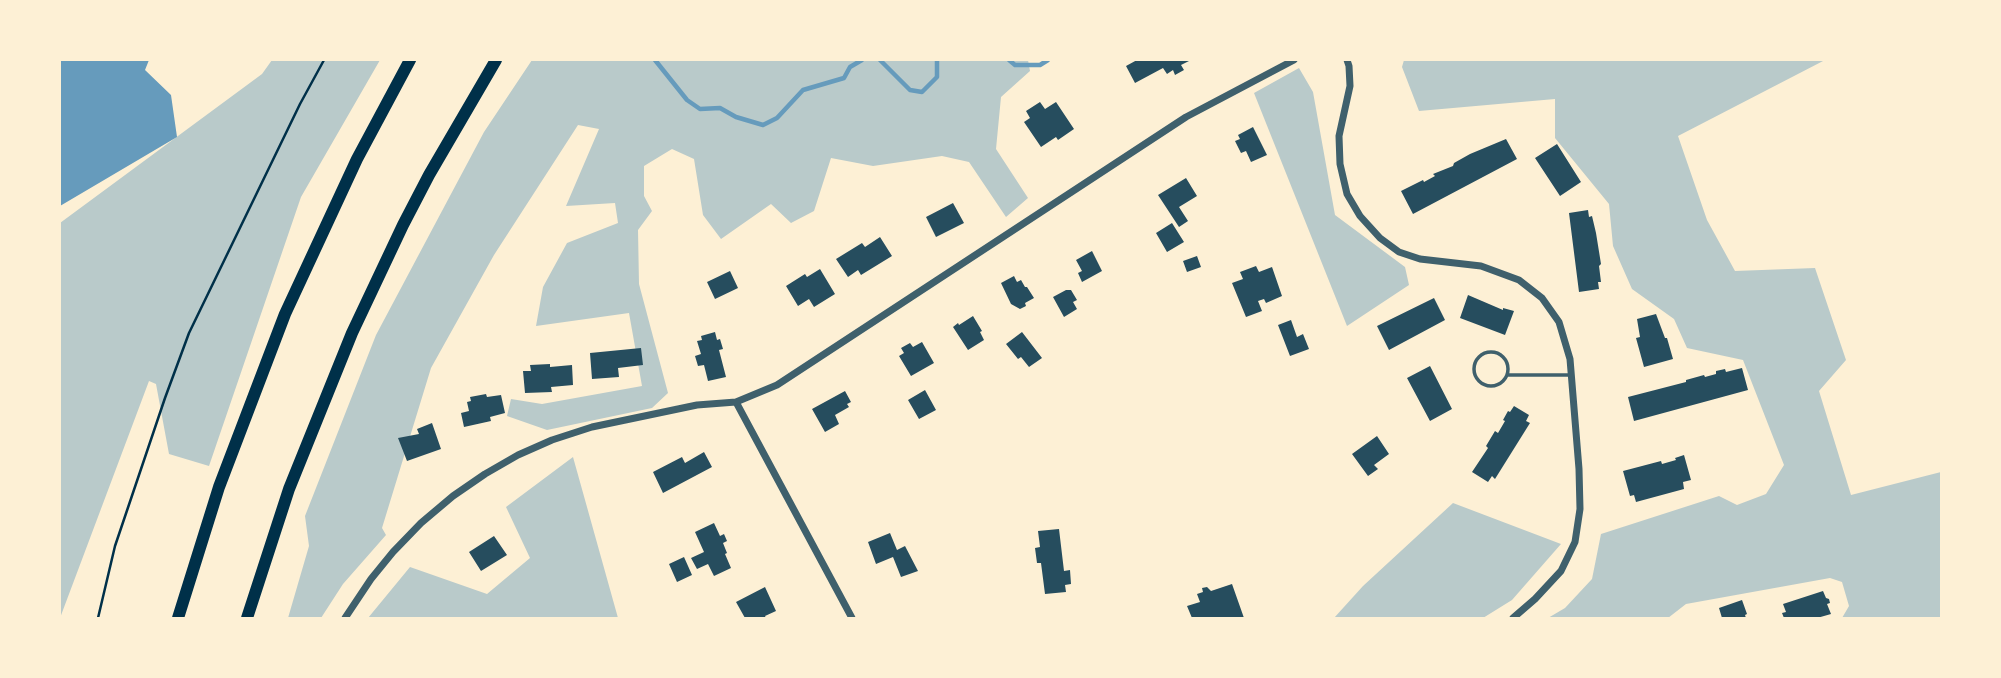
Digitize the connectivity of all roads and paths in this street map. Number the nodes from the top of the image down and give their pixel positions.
1 (324, 60) edge
2 (410, 60) edge
3 (496, 60) edge
4 (1294, 60) edge
5 (1347, 60) edge
6 (1507, 375) junction
7 (1572, 375) junction
8 (736, 402) junction
9 (98, 618) edge
10 (178, 618) edge
11 (247, 618) edge
12 (345, 618) edge
13 (852, 618) edge
14 (1513, 618) edge

1 - 9 path
2 - 10 highway
3 - 11 highway
4 - 8 street
5 - 7 street
6 - 6 lane
6 - 7 lane
7 - 14 street
8 - 12 street
8 - 13 street

